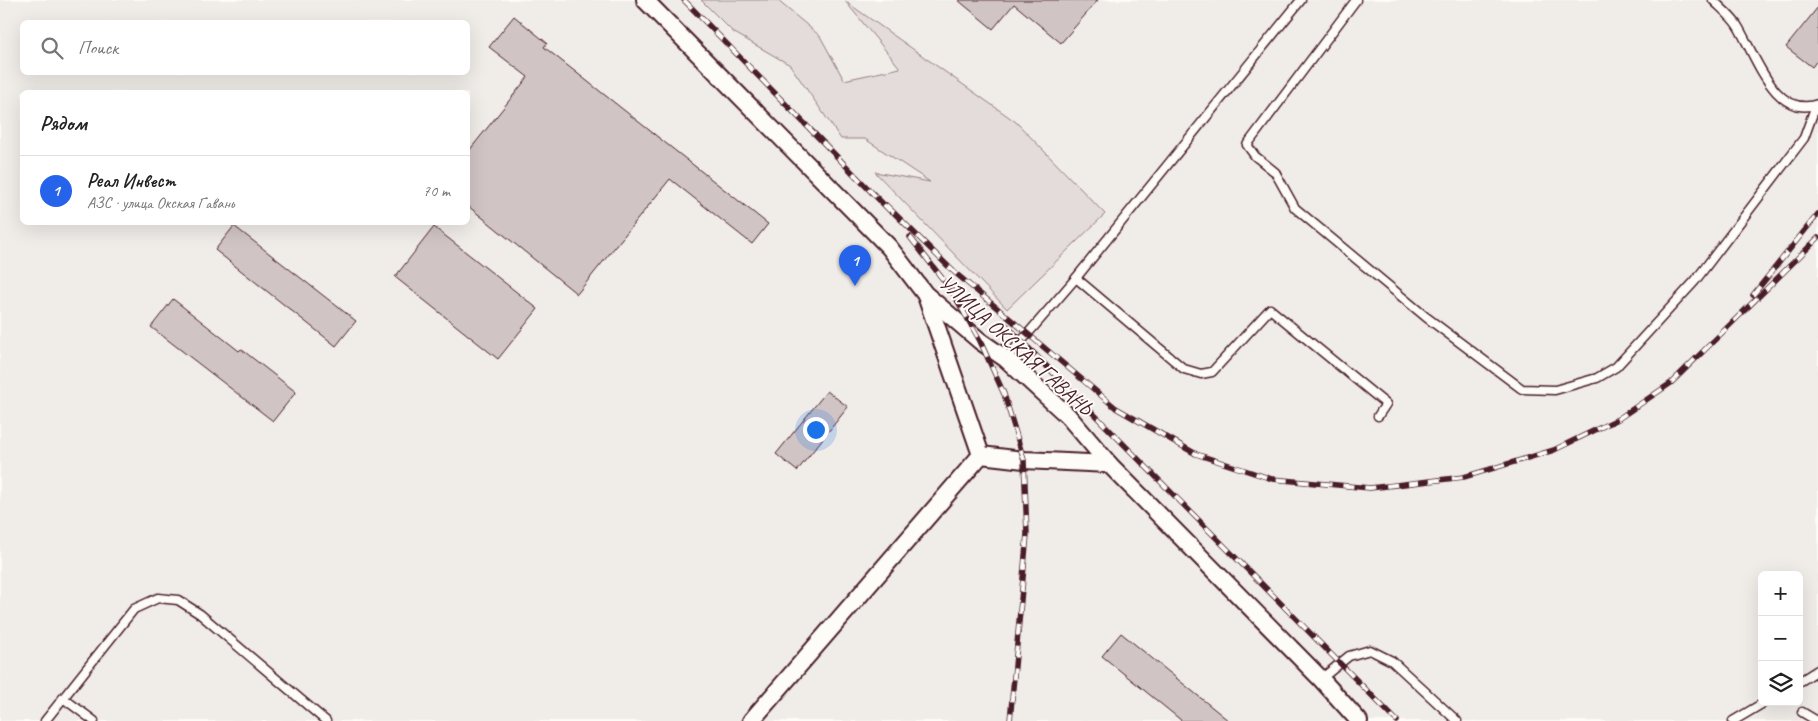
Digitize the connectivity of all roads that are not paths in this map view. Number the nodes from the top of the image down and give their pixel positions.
1 (645, 0) edge
2 (1300, 0) edge
3 (1356, 0) edge
4 (1713, 0) edge
5 (1817, 105) edge
6 (1076, 278) junction
7 (925, 294) junction
8 (1006, 359) junction
9 (1378, 416) dead end
10 (981, 455) junction
11 (1109, 464) junction
12 (1818, 670) edge
13 (1803, 679) edge
14 (1321, 680) junction
15 (63, 698) junction
16 (1758, 706) edge
17 (1802, 712) dead end
18 (45, 721) edge
19 (94, 721) edge
20 (326, 721) edge
21 (751, 721) edge
22 (1359, 721) edge
23 (1457, 721) edge
24 (1734, 721) edge
25 (1817, 721) edge

1 - 7 street, УЛИЦА ОКСКАЯ ГАВАНЬ
2 - 6 lane
3 - 5 lane
4 - 5 lane
6 - 8 lane
6 - 9 lane
7 - 8 street, УЛИЦА ОКСКАЯ ГАВАНЬ
7 - 10 street
8 - 11 street, УЛИЦА ОКСКАЯ ГАВАНЬ
10 - 11 street
10 - 21 street
11 - 14 street, УЛИЦА ОКСКАЯ ГАВАНЬ
12 - 13 lane
14 - 22 street, УЛИЦА ОКСКАЯ ГАВАНЬ
14 - 23 lane
15 - 18 lane
15 - 19 lane
15 - 20 lane
16 - 24 lane
17 - 25 lane

